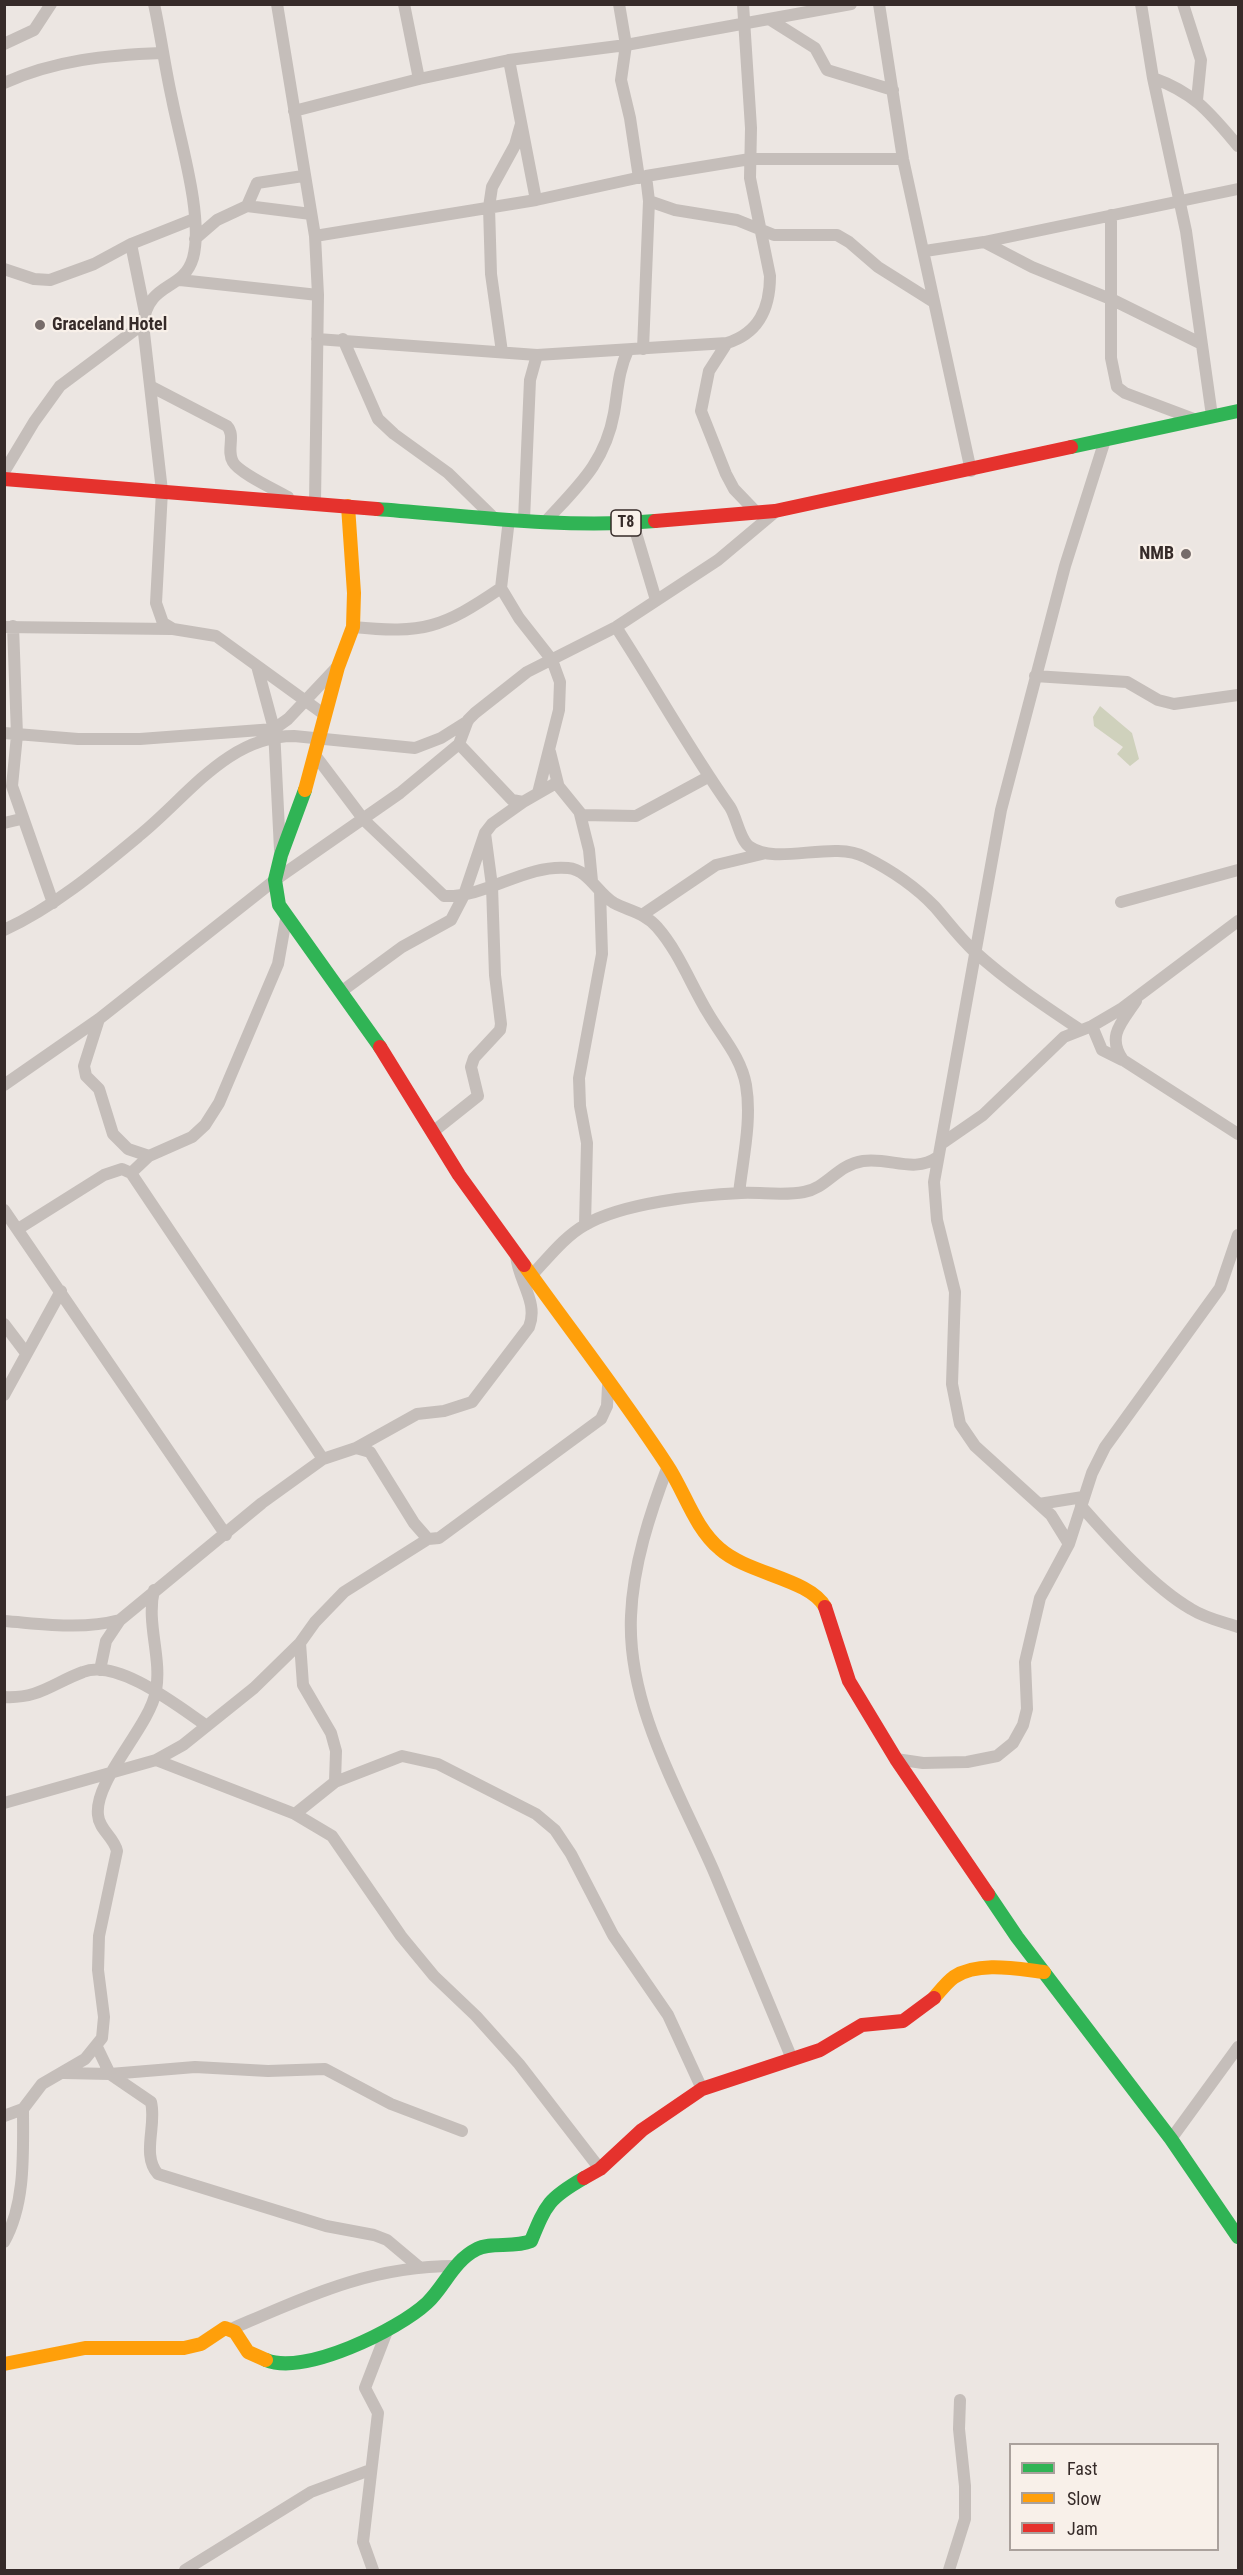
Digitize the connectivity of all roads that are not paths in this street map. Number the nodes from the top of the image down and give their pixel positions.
1 (51, 4) edge
2 (154, 4) edge
3 (277, 4) edge
4 (404, 4) edge
5 (619, 4) edge
6 (743, 4) edge
7 (851, 4) edge
8 (879, 4) edge
9 (1141, 4) edge
10 (1183, 4) edge
11 (769, 19) junction
12 (746, 22) junction
13 (4, 44) edge
14 (627, 45) junction
15 (162, 53) junction
16 (509, 60) junction
17 (1153, 78) junction
18 (418, 79) junction
19 (4, 83) edge
20 (893, 90) junction
21 (1197, 100) junction
22 (294, 111) junction
23 (521, 124) junction
24 (1239, 146) edge
25 (750, 159) junction
26 (903, 159) junction
27 (303, 176) junction
28 (643, 177) junction
29 (492, 188) junction
30 (1239, 189) edge
31 (536, 200) junction
32 (649, 201) junction
33 (1178, 201) junction
34 (247, 206) junction
35 (489, 207) junction
36 (471, 210) junction
37 (311, 214) junction
38 (1111, 215) junction
39 (194, 219) junction
40 (759, 227) junction
41 (315, 236) junction
42 (195, 239) junction
43 (984, 242) junction
44 (131, 244) junction
45 (925, 251) junction
46 (4, 269) edge
47 (180, 280) junction
48 (318, 295) junction
49 (1113, 300) junction
50 (932, 301) junction
51 (144, 319) junction
52 (317, 339) junction
53 (343, 339) junction
54 (727, 343) junction
55 (1200, 343) junction
56 (696, 345) junction
57 (643, 349) junction
58 (628, 350) junction
59 (502, 352) junction
60 (523, 355) junction
61 (537, 355) junction
62 (713, 364) junction
63 (530, 380) junction
64 (152, 387) junction
65 (1239, 411) edge
66 (1212, 416) junction
67 (1195, 419) junction
68 (1105, 440) junction
69 (971, 471) junction
70 (4, 472) edge
71 (4, 479) edge
72 (162, 491) junction
73 (294, 501) junction
74 (315, 503) junction
75 (348, 506) junction
76 (776, 511) junction
77 (757, 513) junction
78 (493, 518) junction
79 (509, 519) junction
80 (524, 520) junction
81 (546, 521) junction
82 (633, 523) junction
83 (501, 588) junction
84 (656, 600) junction
85 (9, 627) edge
86 (353, 627) junction
87 (616, 627) junction
88 (173, 628) junction
89 (552, 660) junction
90 (257, 666) junction
91 (338, 667) junction
92 (1035, 676) junction
93 (1239, 694) edge
94 (305, 702) junction
95 (325, 715) junction
96 (468, 720) junction
97 (274, 733) junction
98 (11, 734) edge
99 (321, 738) junction
100 (459, 744) junction
101 (550, 751) junction
102 (315, 755) junction
103 (708, 777) junction
104 (558, 784) junction
105 (538, 793) junction
106 (523, 802) junction
107 (580, 814) junction
108 (21, 819) junction
109 (364, 820) junction
110 (4, 823) edge
111 (485, 833) junction
112 (742, 836) junction
113 (767, 852) junction
114 (281, 855) junction
115 (733, 860) junction
116 (1239, 870) edge
117 (275, 880) junction
118 (592, 880) junction
119 (492, 886) junction
120 (600, 891) junction
121 (464, 894) junction
122 (1121, 902) dead end
123 (53, 903) junction
124 (642, 915) junction
125 (286, 919) junction
126 (1239, 921) edge
127 (4, 930) edge
128 (976, 952) junction
129 (342, 991) junction
130 (1142, 993) junction
131 (99, 1019) junction
132 (1092, 1026) junction
133 (1079, 1029) junction
134 (1123, 1060) junction
135 (4, 1085) edge
136 (434, 1131) junction
137 (1239, 1134) edge
138 (939, 1150) junction
139 (149, 1156) junction
140 (131, 1173) junction
141 (739, 1193) junction
142 (4, 1210) edge
143 (585, 1225) junction
144 (18, 1229) junction
145 (1239, 1235) edge
146 (515, 1251) junction
147 (532, 1275) junction
148 (61, 1291) junction
149 (4, 1324) edge
150 (26, 1353) junction
151 (608, 1386) junction
152 (4, 1395) edge
153 (356, 1448) junction
154 (323, 1459) junction
155 (668, 1466) junction
156 (1082, 1501) junction
157 (1039, 1504) junction
158 (226, 1535) junction
159 (428, 1539) junction
160 (1069, 1544) junction
161 (154, 1590) junction
162 (120, 1620) junction
163 (4, 1621) edge
164 (1239, 1627) edge
165 (300, 1643) junction
166 (100, 1670) junction
167 (156, 1692) junction
168 (4, 1697) edge
169 (207, 1726) junction
170 (156, 1760) junction
171 (896, 1760) junction
172 (111, 1772) junction
173 (335, 1782) junction
174 (4, 1803) edge
175 (295, 1814) junction
176 (1044, 1972) junction
177 (97, 2047) junction
178 (1239, 2047) edge
179 (792, 2059) junction
180 (64, 2073) junction
181 (110, 2074) junction
182 (702, 2089) junction
183 (23, 2109) junction
184 (4, 2116) edge
185 (462, 2131) dead end
186 (1171, 2139) junction
187 (600, 2169) junction
188 (1239, 2237) edge
189 (4, 2242) edge
190 (418, 2266) junction
191 (455, 2266) junction
192 (231, 2329) junction
193 (387, 2331) junction
194 (4, 2364) edge
195 (960, 2400) dead end
196 (370, 2470) junction
197 (185, 2571) edge
198 (373, 2571) edge
199 (948, 2571) edge

1 - 13 street
2 - 15 street
3 - 22 street
4 - 18 street
5 - 14 street
6 - 12 street
7 - 11 street
8 - 20 street
9 - 17 street
10 - 21 street
11 - 12 street
11 - 20 street
12 - 14 street
12 - 25 street
14 - 16 street
14 - 28 street
15 - 19 street
15 - 39 street
16 - 18 street
16 - 23 street
17 - 21 street
17 - 33 street
18 - 22 street
20 - 26 street
21 - 24 street
22 - 27 street
23 - 29 street
23 - 31 street
25 - 26 street
25 - 28 street
25 - 40 street
26 - 45 street
27 - 34 street
27 - 37 street
28 - 31 street
28 - 32 street
29 - 35 street
29 - 36 street
30 - 33 street
31 - 35 street
32 - 40 street
32 - 57 street
33 - 38 street
33 - 55 street
34 - 37 street
34 - 42 street
35 - 36 street
35 - 59 street
36 - 41 street
37 - 41 street
38 - 43 street
38 - 49 street
39 - 42 street
39 - 44 street
40 - 50 street
40 - 54 street
41 - 48 street
42 - 47 street
43 - 45 street
43 - 49 street
44 - 46 street
44 - 51 street
45 - 50 street
47 - 48 street
47 - 51 street
48 - 52 street
49 - 55 street
49 - 67 street
50 - 69 street
51 - 64 street
51 - 70 street
52 - 53 street
52 - 74 street
53 - 59 street
53 - 78 street
54 - 56 street
54 - 62 street
55 - 66 street
56 - 57 street
56 - 62 street
57 - 58 street
58 - 61 street
58 - 81 street
59 - 60 street
60 - 61 street
60 - 63 street
61 - 63 street
62 - 77 street
63 - 80 street
64 - 72 street
64 - 73 street
65 - 66 main road, T8
66 - 67 main road, T8
67 - 68 main road, T8
68 - 69 main road, T8
68 - 92 street
69 - 76 main road, T8
71 - 72 main road, T8
72 - 73 main road, T8
72 - 88 street
73 - 74 main road, T8
74 - 75 main road, T8
75 - 78 main road, T8
75 - 86 main road
76 - 77 main road, T8
76 - 84 street
77 - 82 main road, T8
78 - 79 main road, T8
79 - 80 main road, T8
79 - 83 street
80 - 81 main road, T8
81 - 82 main road, T8
82 - 84 street
83 - 86 street
83 - 89 street
84 - 87 street
85 - 88 street
85 - 98 street
86 - 91 main road
87 - 89 street
87 - 103 street
88 - 90 street
89 - 96 street
89 - 101 street
90 - 94 street
90 - 97 street
91 - 94 street
91 - 95 main road
92 - 93 street
92 - 128 street
94 - 95 street
94 - 97 street
95 - 99 main road
96 - 99 street
96 - 100 street
97 - 98 street
97 - 99 street
97 - 114 street
97 - 123 street
98 - 108 street
99 - 102 main road
100 - 106 street
100 - 109 street
101 - 104 street
101 - 105 street
102 - 109 street
102 - 114 main road
103 - 107 street
103 - 112 street
104 - 105 street
104 - 107 street
105 - 106 street
106 - 111 street
107 - 118 street
108 - 110 street
108 - 123 street
109 - 117 street
109 - 121 street
111 - 119 street
111 - 121 street
112 - 113 street
112 - 115 street
113 - 115 street
113 - 128 street
114 - 117 main road
115 - 124 street
116 - 122 street
117 - 125 main road
117 - 131 street
118 - 119 street
118 - 120 street
119 - 121 street
119 - 136 street
120 - 124 street
120 - 143 street
121 - 129 street
123 - 127 street
124 - 141 street
125 - 129 main road
125 - 139 street
126 - 130 street
128 - 133 street
128 - 138 street
129 - 136 main road
130 - 132 street
130 - 134 street
131 - 135 street
131 - 139 street
132 - 133 street
132 - 134 street
133 - 138 street
134 - 137 street
136 - 146 main road
138 - 141 street
138 - 157 street
139 - 140 street
140 - 144 street
140 - 154 street
141 - 143 street
142 - 144 street
143 - 147 street
144 - 148 street
145 - 156 street
146 - 147 main road
146 - 153 street
147 - 151 main road
148 - 150 street
148 - 158 street
149 - 150 street
150 - 152 street
151 - 155 main road
151 - 159 street
153 - 154 street
153 - 159 street
154 - 158 street
155 - 171 main road
155 - 179 street
156 - 157 street
156 - 160 street
156 - 164 street
157 - 160 street
158 - 161 street
159 - 165 street
160 - 171 street
161 - 162 street
161 - 167 street
162 - 163 street
162 - 166 street
165 - 169 street
165 - 173 street
166 - 167 street
166 - 168 street
167 - 169 street
167 - 172 street
169 - 170 street
170 - 172 street
170 - 175 street
171 - 176 main road
172 - 174 street
172 - 177 street
173 - 175 street
173 - 182 street
175 - 187 street
176 - 179 main road
176 - 186 main road
177 - 180 street
177 - 181 street
178 - 186 street
179 - 182 main road
180 - 181 street
180 - 183 street
181 - 185 street
181 - 190 street
182 - 187 main road
183 - 184 street
183 - 189 street
186 - 188 main road
187 - 191 main road
190 - 191 street
190 - 192 street
191 - 193 main road
192 - 193 main road
192 - 194 main road
193 - 196 street
195 - 199 street
196 - 197 street
196 - 198 street

